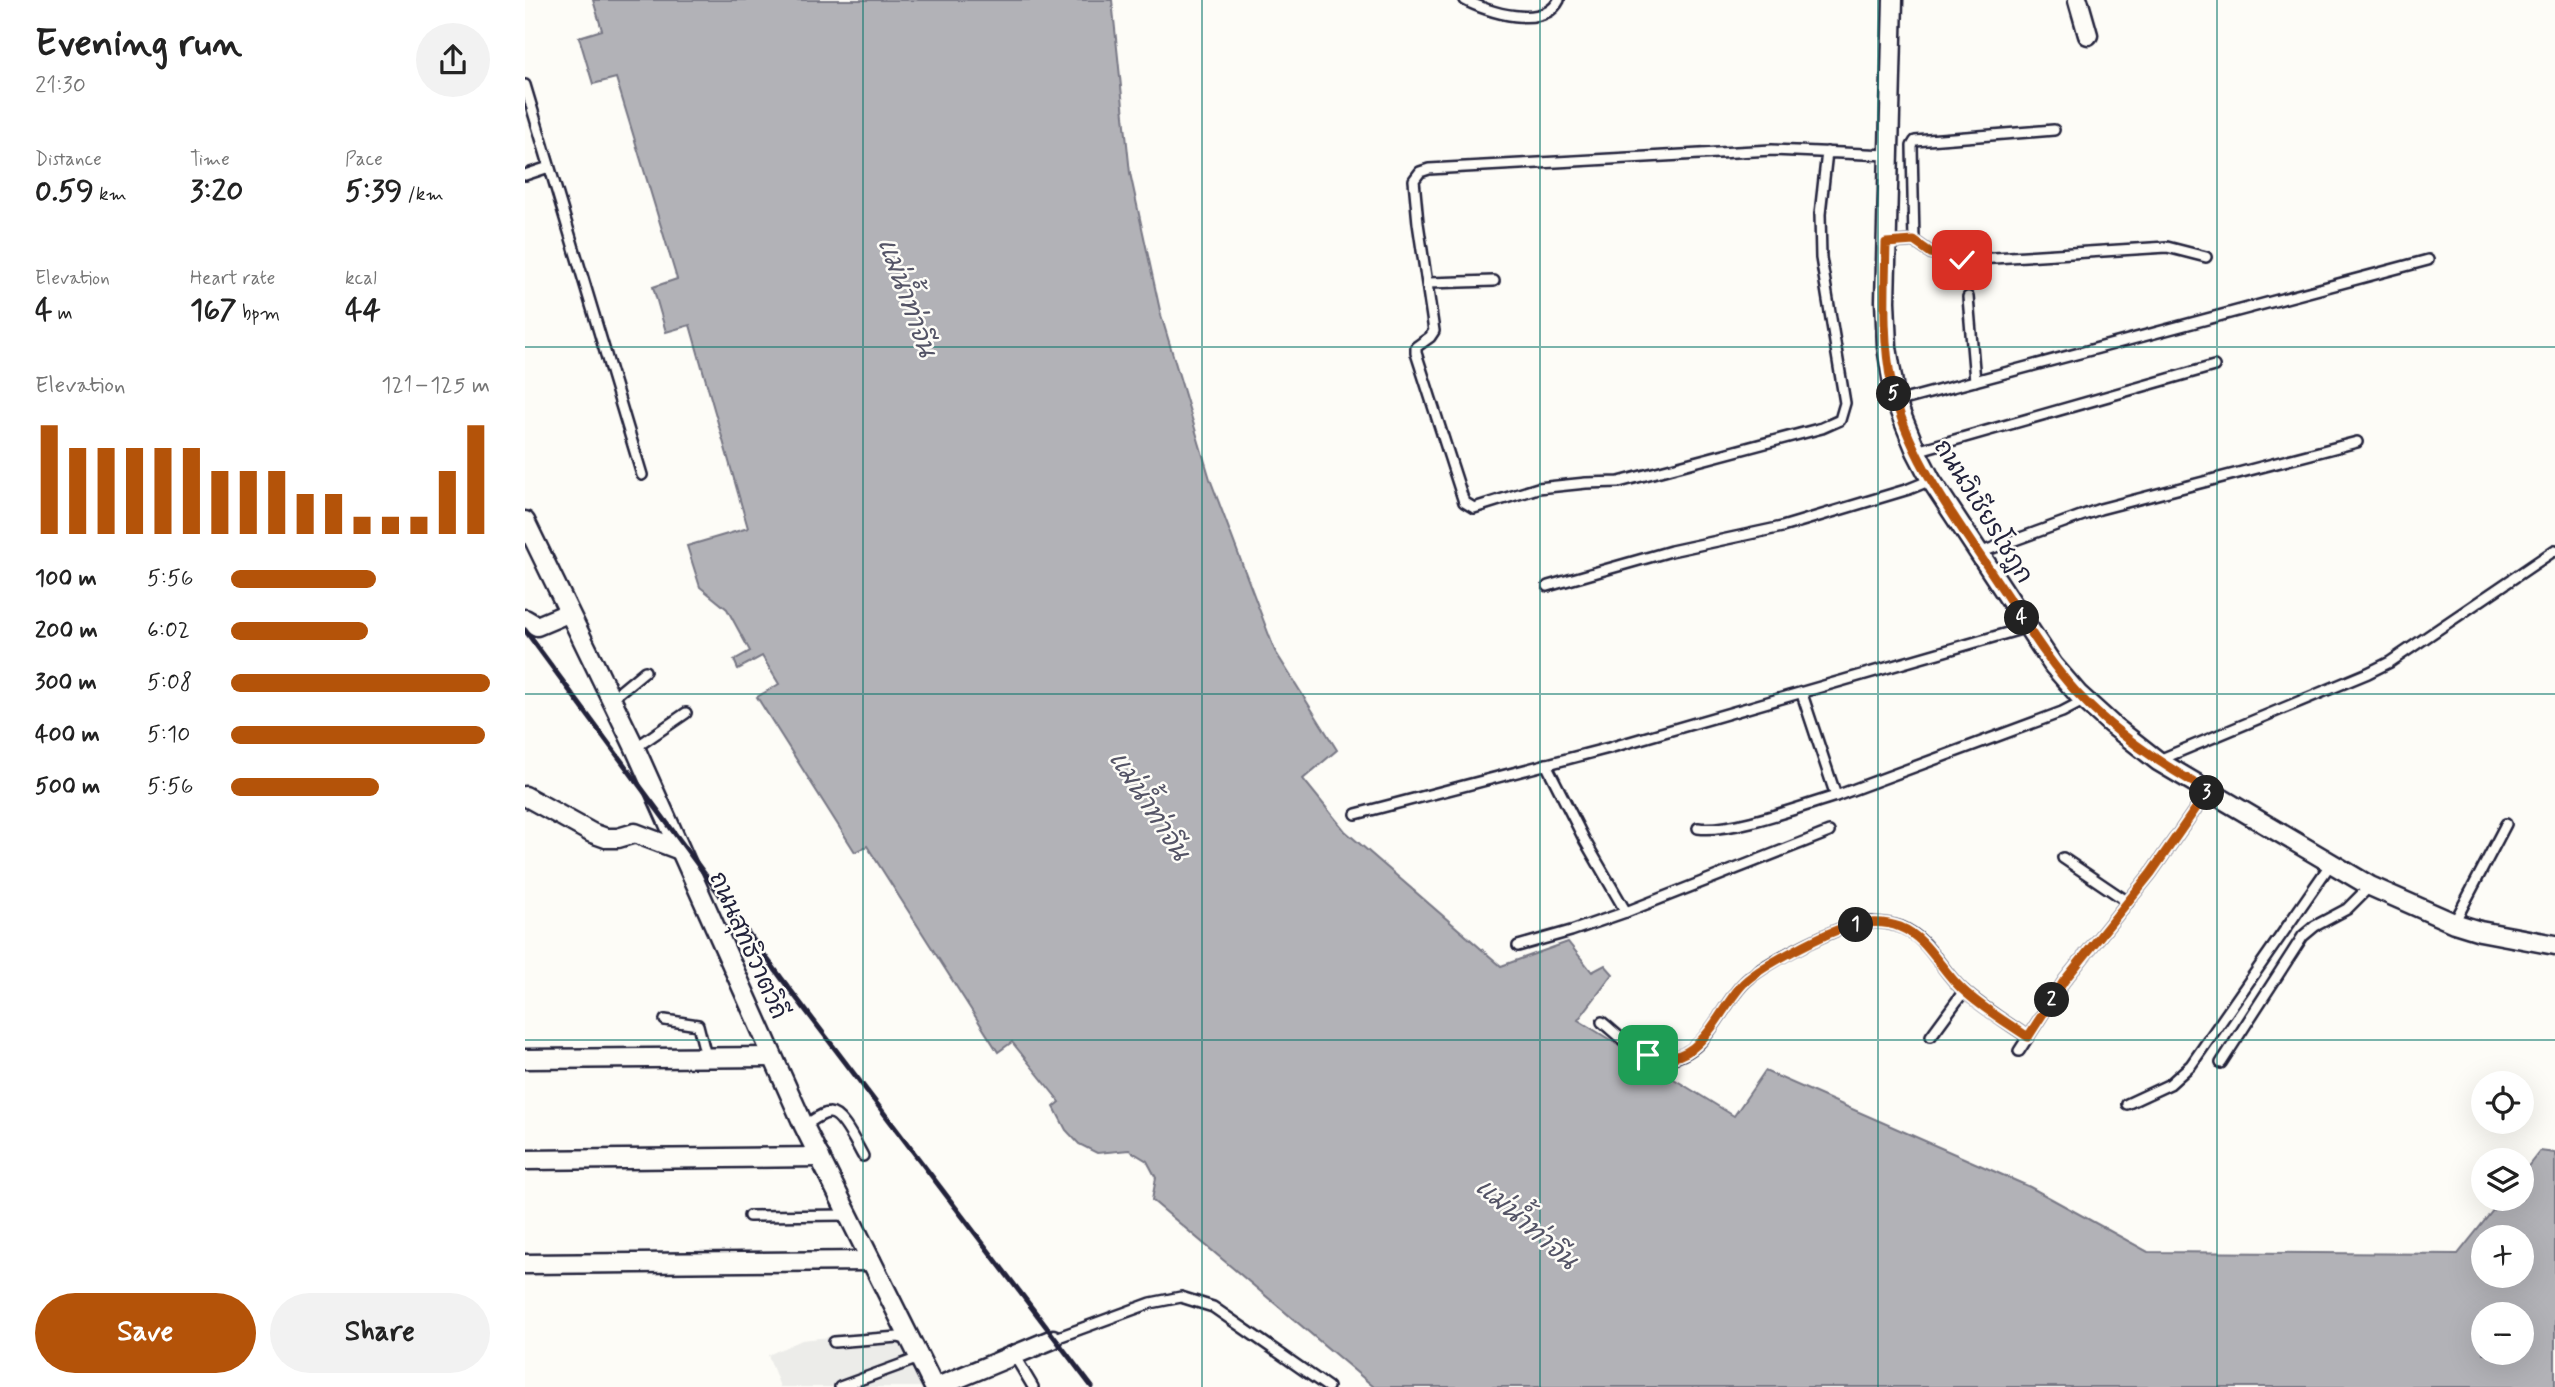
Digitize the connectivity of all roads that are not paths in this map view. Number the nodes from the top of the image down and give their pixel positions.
1 (1465, 0) edge
2 (1559, 0) edge
3 (1893, 0) edge
4 (2078, 0) edge
5 (2088, 35) dead end
6 (525, 85) edge
7 (535, 119) junction
8 (525, 122) edge
9 (2055, 130) dead end
10 (1827, 152) junction
11 (1888, 155) junction
12 (549, 167) junction
13 (525, 175) edge
14 (1914, 241) junction
15 (1886, 243) junction
16 (2206, 257) dead end
17 (2428, 260) dead end
18 (1494, 281) dead end
19 (1427, 283) junction
20 (1968, 297) dead end
21 (2214, 366) dead end
22 (1975, 380) junction
23 (1896, 402) junction
24 (2357, 442) dead end
25 (1916, 451) junction
26 (642, 475) dead end
27 (1931, 480) junction
28 (525, 521) edge
29 (2555, 550) edge
30 (1979, 553) junction
31 (1548, 586) dead end
32 (568, 612) junction
33 (525, 620) edge
34 (2028, 627) junction
35 (645, 671) dead end
36 (1801, 694) junction
37 (611, 699) junction
38 (2085, 700) junction
39 (686, 713) dead end
40 (635, 748) junction
41 (2158, 761) junction
42 (1546, 764) junction
43 (2208, 791) junction
44 (525, 796) edge
45 (1836, 796) junction
46 (1356, 814) dead end
47 (2506, 824) dead end
48 (1698, 828) dead end
49 (1829, 832) dead end
50 (680, 850) junction
51 (2063, 858) dead end
52 (2332, 862) junction
53 (2370, 886) junction
54 (2128, 902) junction
55 (1626, 912) junction
56 (2453, 923) junction
57 (2555, 945) edge
58 (1518, 946) dead end
59 (1964, 991) junction
60 (665, 1020) dead end
61 (1602, 1022) dead end
62 (1931, 1037) dead end
63 (2028, 1037) junction
64 (2019, 1051) dead end
65 (706, 1056) junction
66 (772, 1057) junction
67 (525, 1059) edge
68 (2221, 1063) dead end
69 (2127, 1104) dead end
70 (804, 1125) junction
71 (863, 1156) dead end
72 (820, 1157) junction
73 (525, 1160) edge
74 (848, 1215) junction
75 (749, 1216) dead end
76 (871, 1261) junction
77 (525, 1264) edge
78 (1053, 1339) joint
79 (911, 1340) junction
80 (834, 1342) dead end
81 (1014, 1355) junction
82 (919, 1357) junction
83 (840, 1387) edge
84 (935, 1387) edge
85 (1033, 1387) edge
86 (1328, 1387) edge

1 - 2 lane
3 - 11 street, ถนนวิเชียรโชฎก
4 - 5 street
6 - 7 lane
7 - 8 lane
7 - 12 lane
9 - 14 lane
10 - 11 lane
10 - 19 lane
10 - 19 lane
11 - 15 street, ถนนวิเชียรโชฎก
12 - 13 lane
12 - 26 lane
14 - 15 lane
14 - 16 lane
15 - 23 street, ถนนวิเชียรโชฎก
17 - 22 lane
18 - 19 lane
20 - 22 lane
21 - 25 lane
22 - 23 lane
23 - 25 street, ถนนวิเชียรโชฎก
24 - 30 lane
25 - 27 street, ถนนวิเชียรโชฎก
27 - 30 street, ถนนวิเชียรโชฎก
27 - 31 lane
28 - 32 street, ถนนสุทธิวาตวิถี
29 - 41 lane
30 - 34 street, ถนนวิเชียรโชฎก
32 - 33 street
32 - 37 street, ถนนสุทธิวาตวิถี
34 - 36 lane
34 - 38 street, ถนนวิเชียรโชฎก
35 - 37 lane
36 - 42 lane
36 - 45 lane
37 - 40 street, ถนนสุทธิวาตวิถี
38 - 41 street, ถนนวิเชียรโชฎก
38 - 45 lane
39 - 40 lane
40 - 50 street, ถนนสุทธิวาตวิถี
41 - 43 street, ถนนวิเชียรโชฎก
42 - 46 lane
42 - 55 lane
43 - 52 street, ถนนวิเชียรโชฎก
43 - 54 lane
44 - 50 street
45 - 48 lane
47 - 56 lane
49 - 55 lane
50 - 66 street, ถนนสุทธิวาตวิถี
51 - 54 lane
52 - 53 street, ถนนวิเชียรโชฎก
52 - 69 lane
53 - 56 street, ถนนวิเชียรโชฎก
53 - 68 lane
54 - 63 lane
55 - 58 lane
56 - 57 street, ถนนวิเชียรโชฎก
59 - 61 lane
59 - 62 lane
59 - 63 lane
60 - 65 lane
63 - 64 lane
65 - 66 street
65 - 67 street
66 - 70 street, ถนนสุทธิวาตวิถี
70 - 71 lane
70 - 72 street, ถนนสุทธิวาตวิถี
72 - 73 street
72 - 74 street, ถนนสุทธิวาตวิถี
74 - 75 lane
74 - 76 street, ถนนสุทธิวาตวิถี
76 - 77 street
76 - 79 street, ถนนสุทธิวาตวิถี
78 - 81 street
78 - 86 lane
79 - 80 lane
79 - 82 street, ถนนสุทธิวาตวิถี
81 - 84 street
81 - 85 lane
82 - 83 lane
82 - 84 street, ถนนสุทธิวาตวิถี

